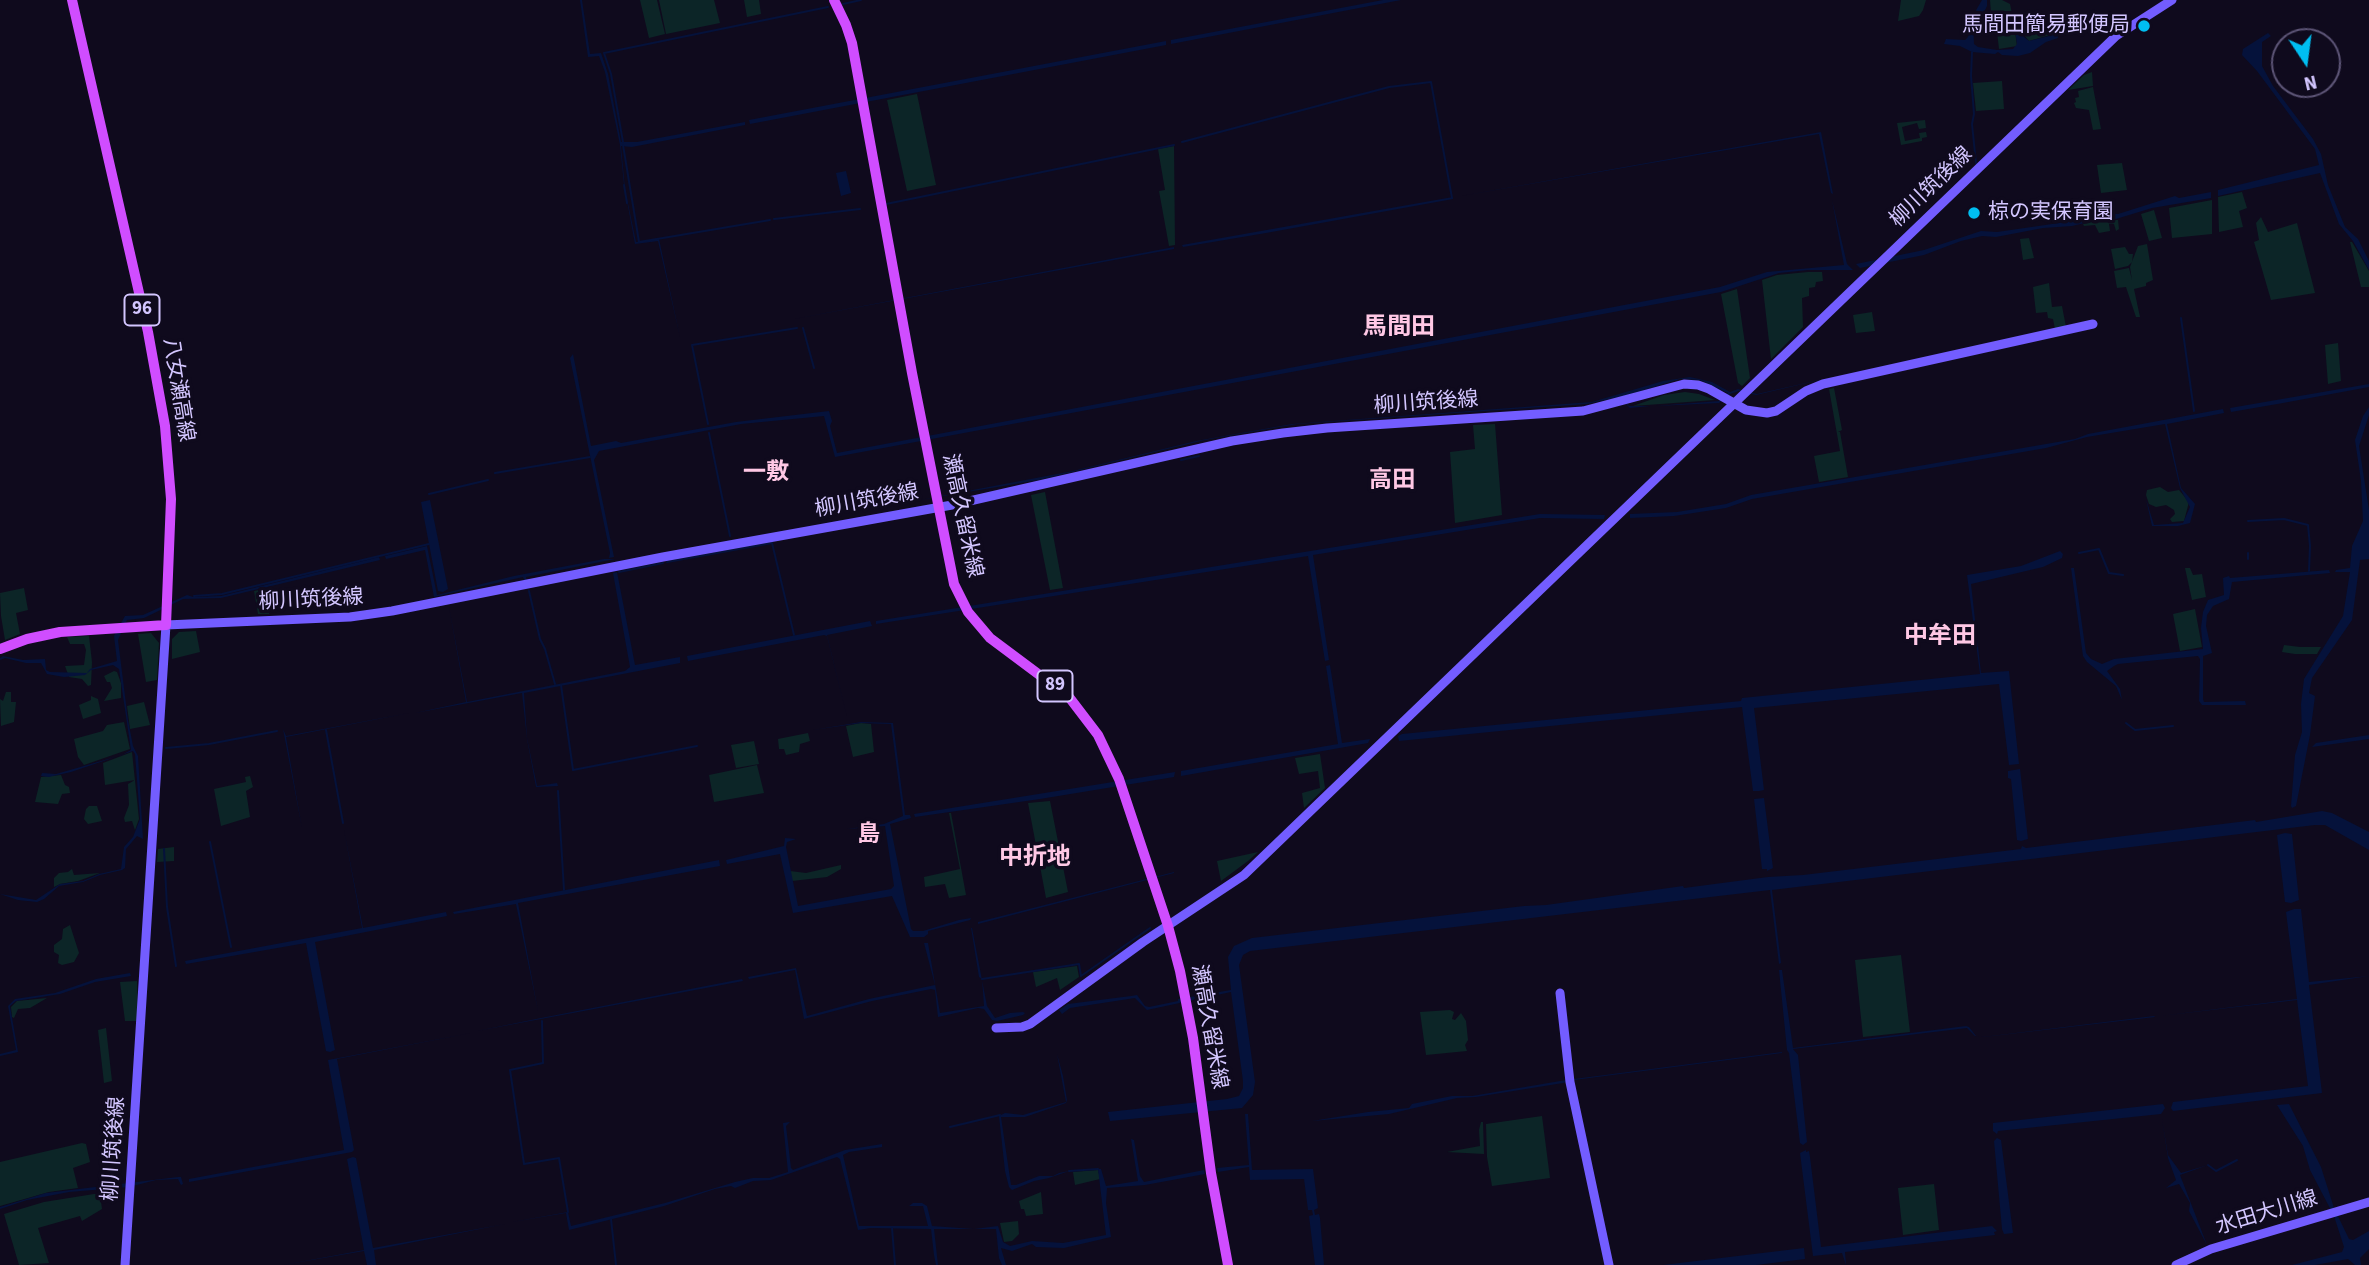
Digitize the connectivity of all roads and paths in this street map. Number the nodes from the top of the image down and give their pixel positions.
1 (72, 0) edge
2 (834, 0) edge
3 (2172, 0) edge
4 (2093, 324) dead end
5 (1735, 404) junction
6 (936, 501) junction
7 (166, 625) junction
8 (0, 649) edge
9 (1168, 926) junction
10 (1560, 993) dead end
11 (996, 1028) dead end
12 (2369, 1202) edge
13 (125, 1265) edge
14 (1228, 1265) edge
15 (1609, 1265) edge
16 (2176, 1265) edge

1 - 7 main road, 八女瀬高線 / 96
2 - 6 main road, 瀬高久留米線 / 89
3 - 5 main road, 柳川筑後線
4 - 5 main road
5 - 6 main road, 柳川筑後線
5 - 9 main road
6 - 7 main road, 柳川筑後線
6 - 9 main road, 瀬高久留米線 / 89
7 - 8 main road
7 - 13 main road, 柳川筑後線
9 - 11 main road
9 - 14 main road, 瀬高久留米線 / 89
10 - 15 main road
12 - 16 main road, 水田大川線

